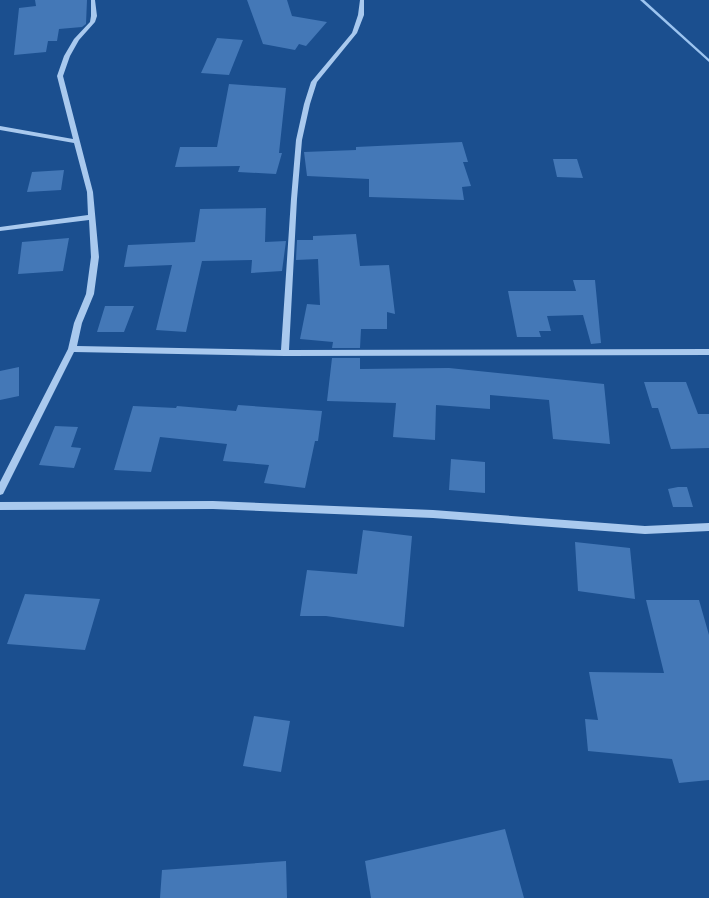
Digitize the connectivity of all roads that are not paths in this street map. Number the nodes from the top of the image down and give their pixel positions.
1 (93, 0) edge
2 (362, 0) edge
3 (0, 128) edge
4 (78, 142) junction
5 (92, 218) junction
6 (0, 229) edge
7 (72, 349) junction
8 (709, 352) edge
9 (285, 353) junction
10 (0, 491) edge
11 (0, 506) edge
12 (709, 526) edge

1 - 4 street
2 - 9 street
3 - 4 street
4 - 5 street
5 - 6 street
5 - 7 street
7 - 9 street
7 - 10 street
8 - 9 street
11 - 12 street

